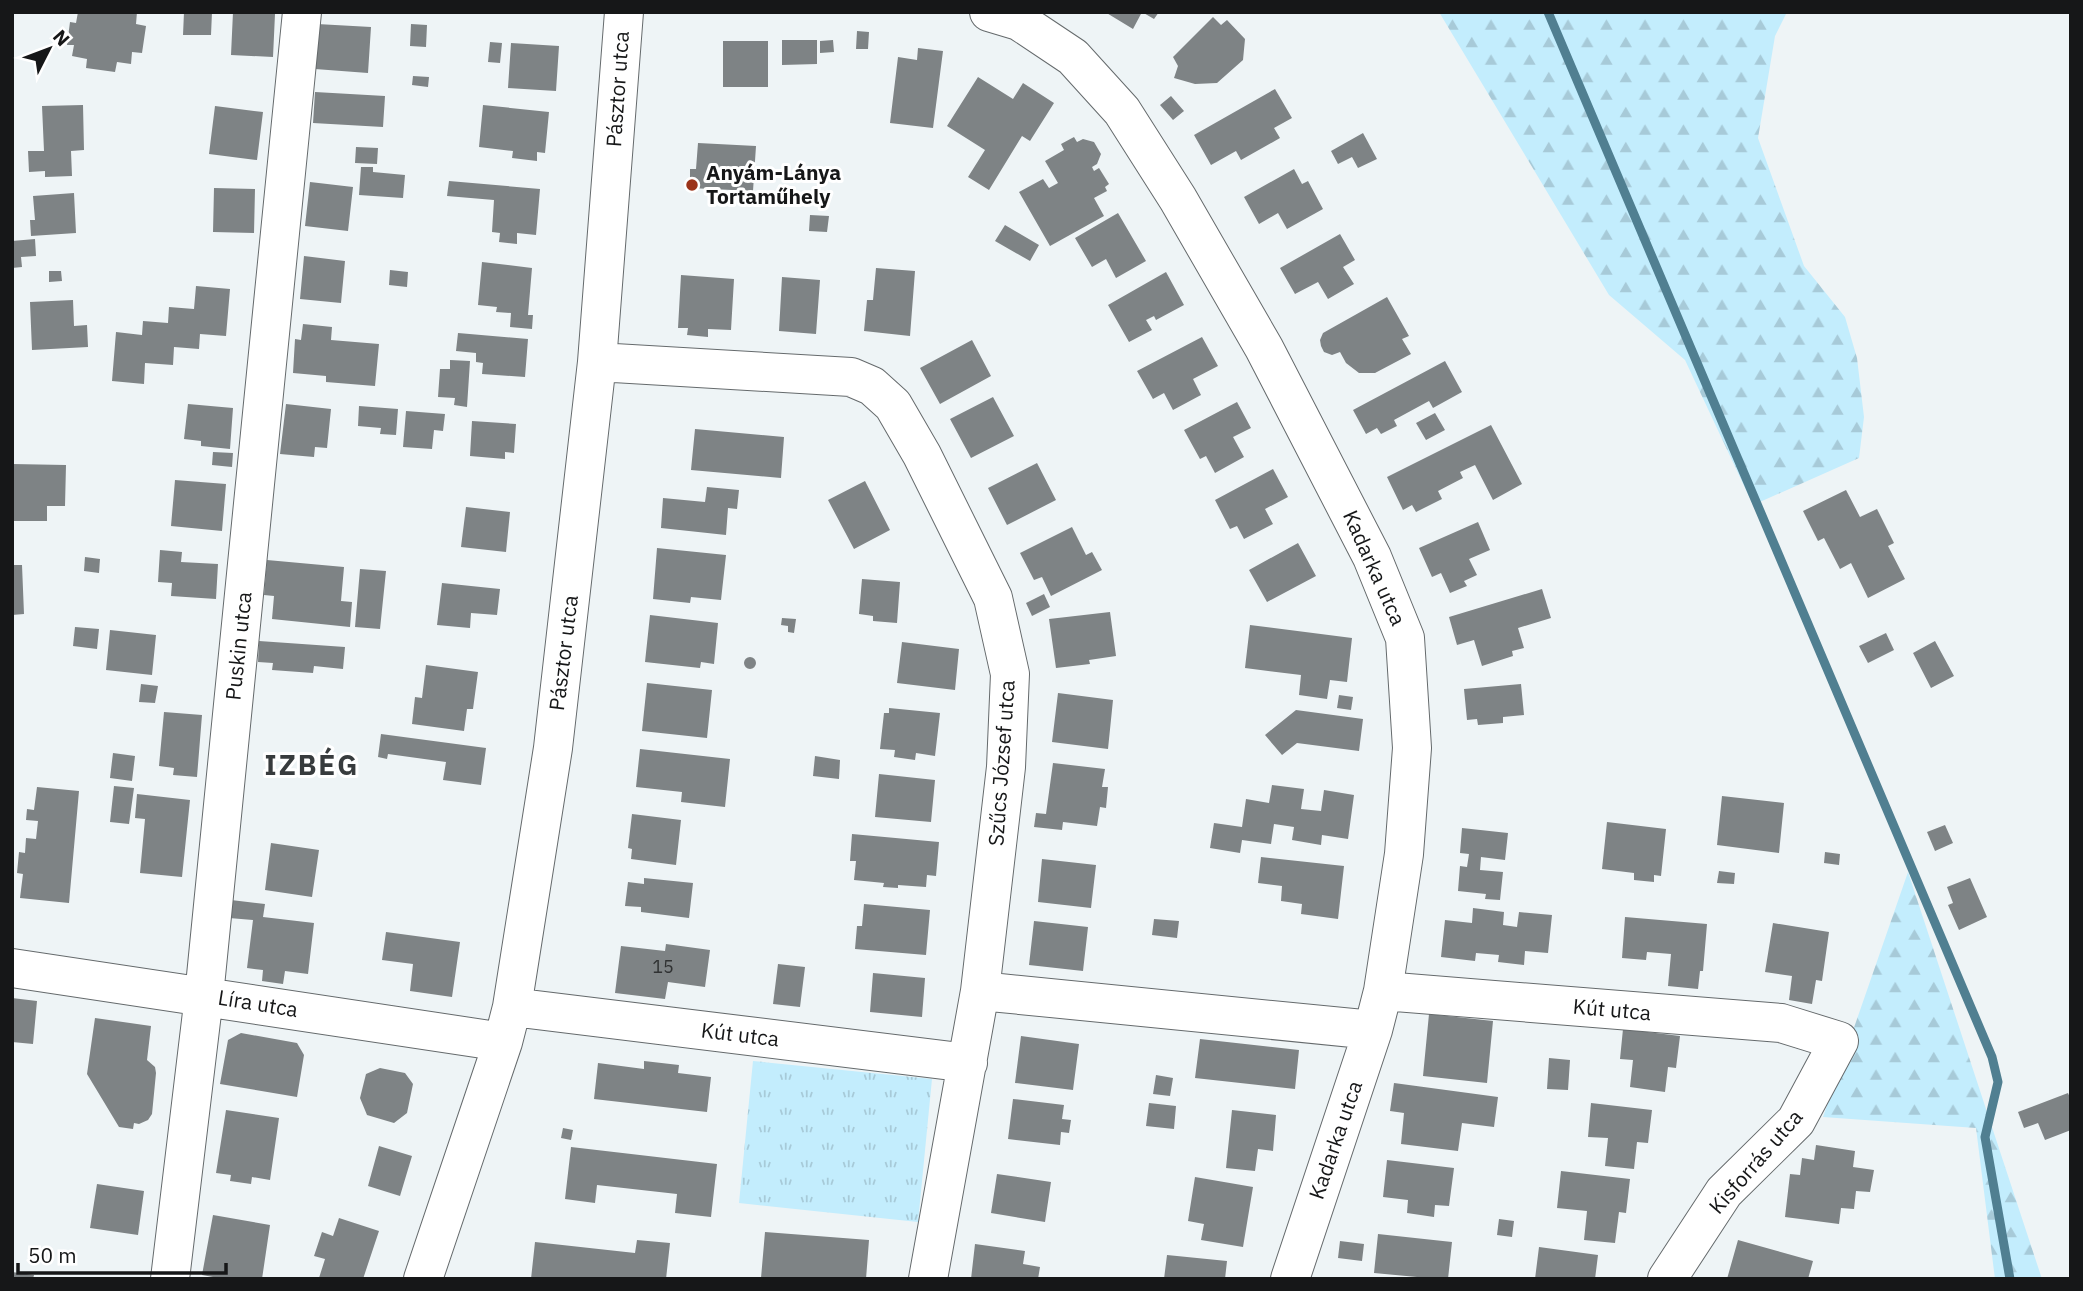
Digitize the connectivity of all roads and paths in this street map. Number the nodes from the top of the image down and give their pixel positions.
1 (302, 12) edge
2 (624, 12) edge
3 (989, 12) edge
4 (597, 362) junction
5 (12, 968) edge
6 (980, 990) junction
7 (1383, 991) junction
8 (204, 996) junction
9 (508, 1024) junction
10 (1373, 1030) junction
11 (1839, 1041) joint
12 (968, 1063) junction
13 (170, 1279) edge
14 (423, 1279) edge
15 (928, 1279) edge
16 (1290, 1279) edge
17 (1667, 1279) edge

1 - 8 street, Puskin utca
2 - 4 street, Pásztor utca
3 - 7 street, Kadarka utca
4 - 6 street, Szűcs József utca
4 - 9 street, Pásztor utca
5 - 8 street, Líra utca
6 - 10 street
6 - 12 street, Szűcs József utca
7 - 10 street, Kadarka utca
7 - 11 street, Kút utca
8 - 9 street, Líra utca
8 - 13 street, Puskin utca
9 - 12 street, Kút utca
9 - 14 street, Pásztor utca
10 - 16 street, Kadarka utca
11 - 17 street, Kisforrás utca
12 - 15 street, Szűcs József utca

